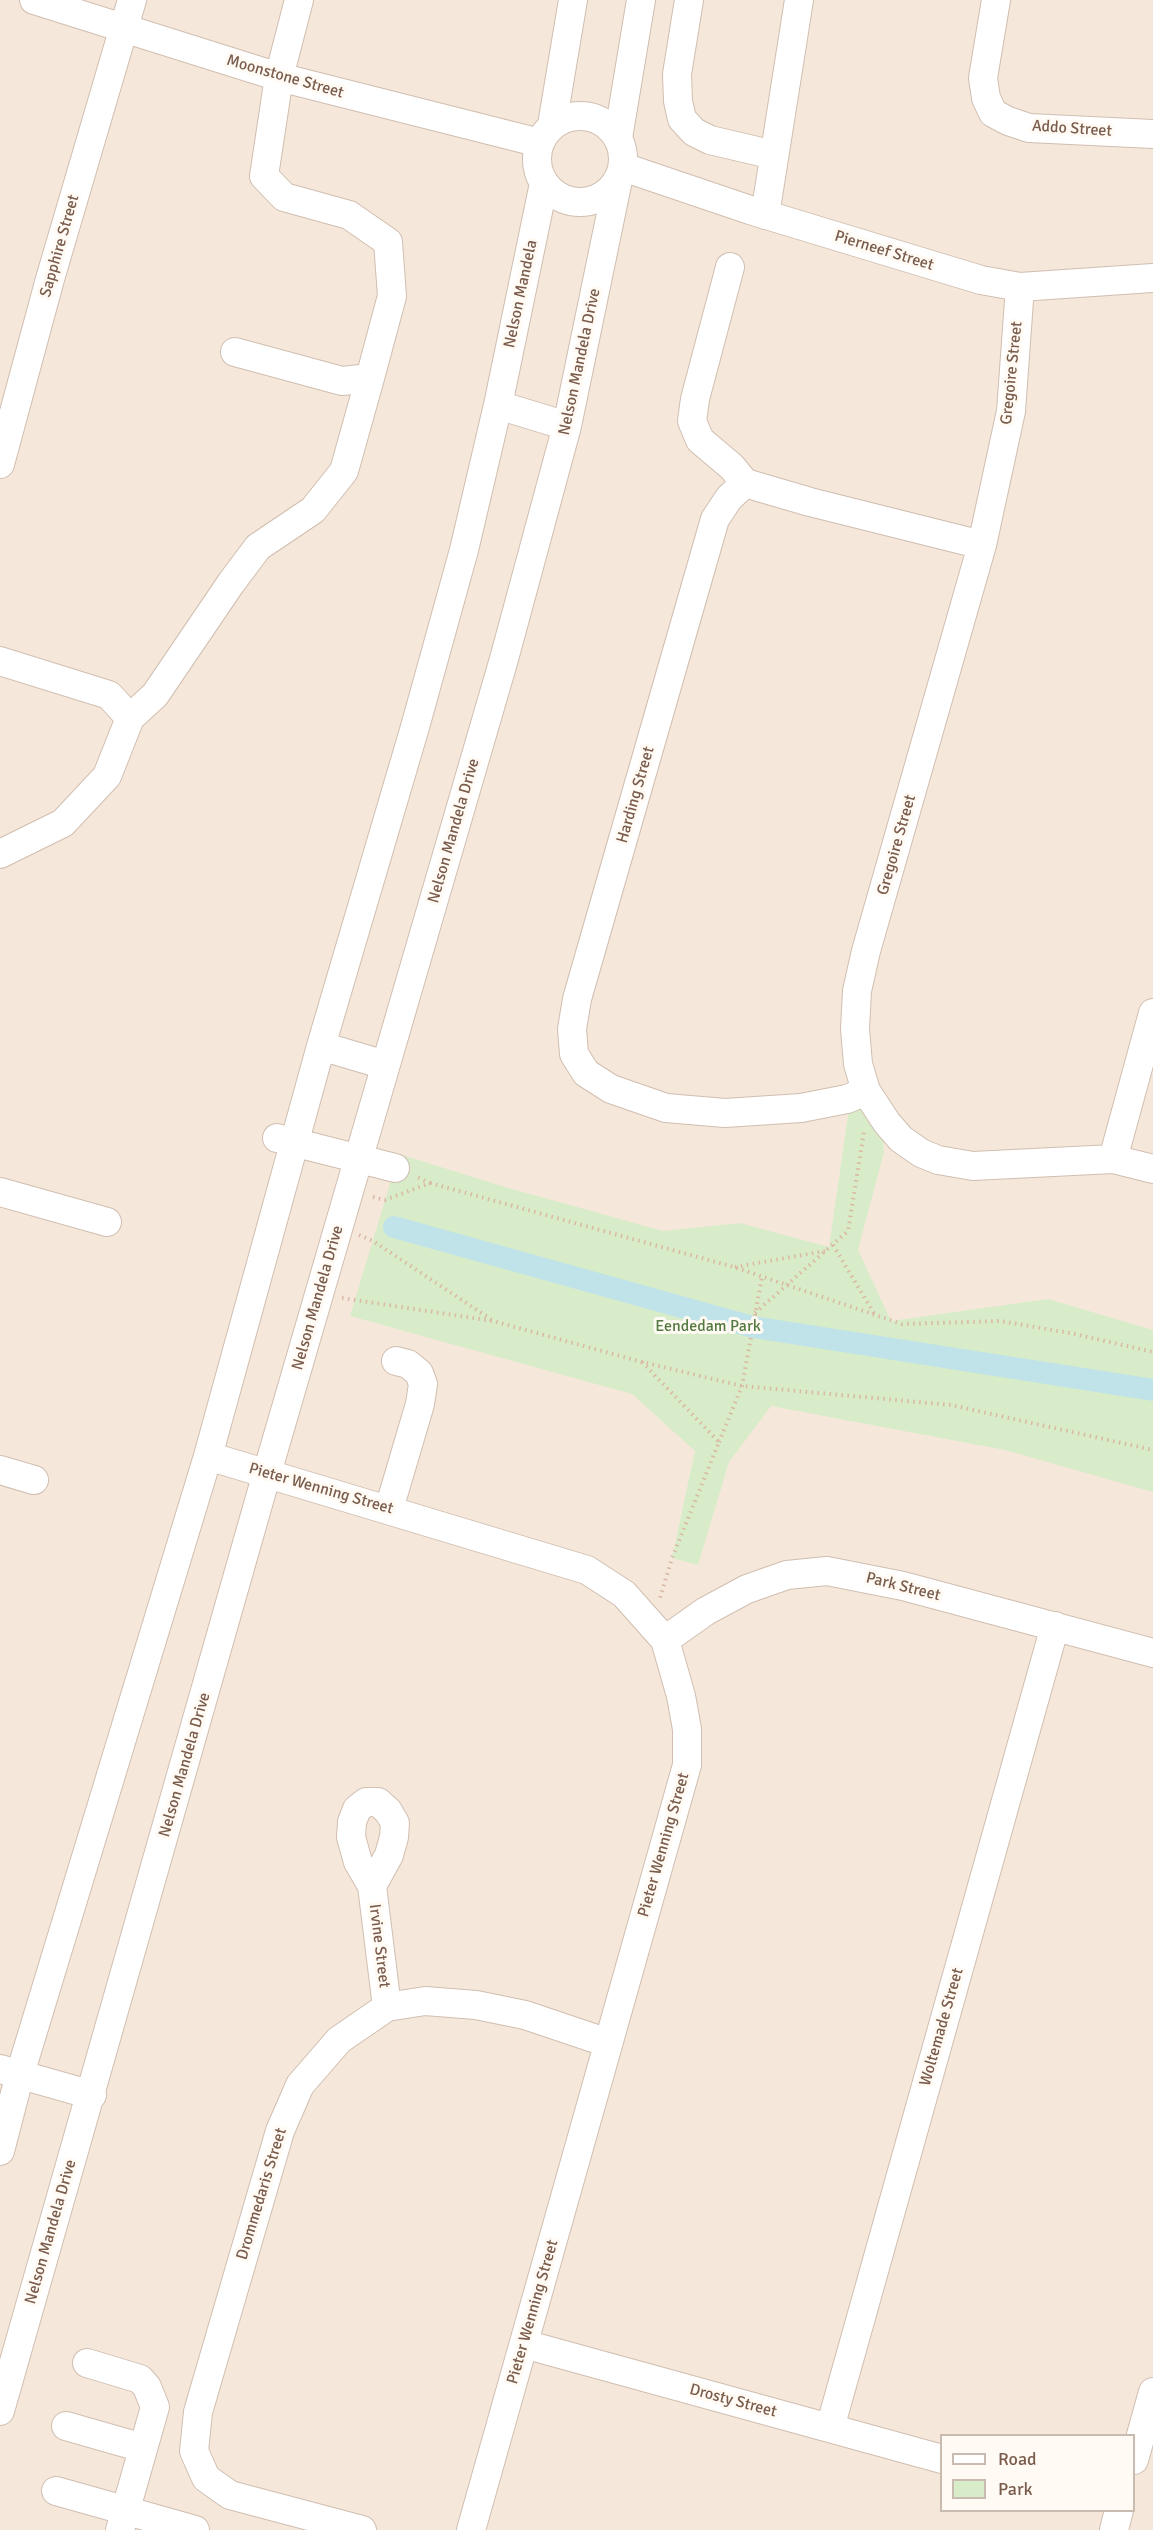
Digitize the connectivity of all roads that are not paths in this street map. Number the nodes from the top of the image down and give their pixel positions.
1 (34, 0) edge
2 (132, 0) edge
3 (299, 0) edge
4 (573, 0) edge
5 (641, 0) edge
6 (689, 0) edge
7 (799, 0) edge
8 (996, 0) edge
9 (125, 29) junction
10 (279, 77) junction
11 (546, 134) junction
12 (1153, 134) edge
13 (618, 138) junction
14 (774, 155) junction
15 (620, 173) junction
16 (544, 183) junction
17 (765, 215) junction
18 (730, 267) dead end
19 (1153, 278) edge
20 (1020, 287) junction
21 (235, 352) dead end
22 (370, 378) junction
23 (498, 405) junction
24 (567, 426) junction
25 (0, 464) edge
26 (745, 483) junction
27 (982, 545) junction
28 (0, 661) edge
29 (130, 718) junction
30 (0, 854) edge
31 (1153, 1013) edge
32 (321, 1046) junction
33 (385, 1065) junction
34 (866, 1091) junction
35 (286, 1140) junction
36 (357, 1158) junction
37 (1113, 1159) junction
38 (395, 1168) dead end
39 (1153, 1169) edge
40 (0, 1192) edge
41 (107, 1222) dead end
42 (396, 1361) dead end
43 (208, 1455) junction
44 (0, 1470) edge
45 (267, 1473) junction
46 (34, 1480) dead end
47 (389, 1509) junction
48 (1055, 1626) junction
49 (658, 1632) junction
50 (1153, 1653) edge
51 (372, 1886) dead end
52 (387, 2007) junction
53 (608, 2043) junction
54 (10, 2071) edge
55 (92, 2095) junction
56 (0, 2151) edge
57 (524, 2344) junction
58 (87, 2363) dead end
59 (1153, 2392) edge
60 (0, 2411) edge
61 (66, 2426) dead end
62 (830, 2428) junction
63 (143, 2448) junction
64 (1135, 2456) edge
65 (940, 2458) edge
66 (56, 2491) dead end
67 (1119, 2512) edge
68 (123, 2520) edge
69 (322, 2525) edge
70 (195, 2530) edge
71 (362, 2530) edge
72 (471, 2530) edge
73 (1114, 2530) edge

1 - 9 street, Moonstone Street
2 - 9 street, Sapphire Street
3 - 10 street
4 - 11 street
5 - 13 street
6 - 14 street
7 - 14 street
8 - 12 street, Addo Street
9 - 10 street, Moonstone Street
9 - 25 street, Sapphire Street
10 - 11 street, Moonstone Street
10 - 22 street
11 - 13 street
11 - 16 street
13 - 15 street
14 - 17 street
15 - 16 street
15 - 17 street, Pierneef Street
15 - 24 street, Nelson Mandela Drive
16 - 23 street, Nelson Mandela
17 - 20 street, Pierneef Street
18 - 26 street
19 - 20 street, Pierneef Street
20 - 27 street, Gregoire Street
21 - 22 street
22 - 29 street
23 - 24 street
23 - 32 street
24 - 33 street, Nelson Mandela Drive
26 - 27 street
26 - 34 street, Harding Street
27 - 34 street, Gregoire Street
28 - 29 street
29 - 30 street
31 - 37 street
32 - 33 street
32 - 35 street
33 - 36 street, Nelson Mandela Drive
34 - 37 street, Gregoire Street
35 - 36 street
35 - 43 street
36 - 38 street
36 - 45 street, Nelson Mandela Drive
37 - 39 street, Gregoire Street
40 - 41 street
42 - 47 street
43 - 45 street, Pieter Wenning Street
43 - 54 street
44 - 46 street
45 - 47 street, Pieter Wenning Street
45 - 55 street, Nelson Mandela Drive
47 - 49 street, Pieter Wenning Street
48 - 49 street, Park Street
48 - 50 street, Park Street
48 - 62 street, Woltemade Street
49 - 53 street, Pieter Wenning Street
51 - 52 street, Irvine Street
52 - 53 street, Drommedaris Street
52 - 69 street, Drommedaris Street
53 - 57 street, Pieter Wenning Street
54 - 55 street
54 - 56 street
55 - 60 street, Nelson Mandela Drive
57 - 62 street, Drosty Street
57 - 72 street, Pieter Wenning Street
58 - 63 street
59 - 64 street
61 - 63 street
62 - 65 street, Drosty Street
63 - 68 street
66 - 68 street
67 - 73 street
68 - 70 street
69 - 71 street, Drommedaris Street

